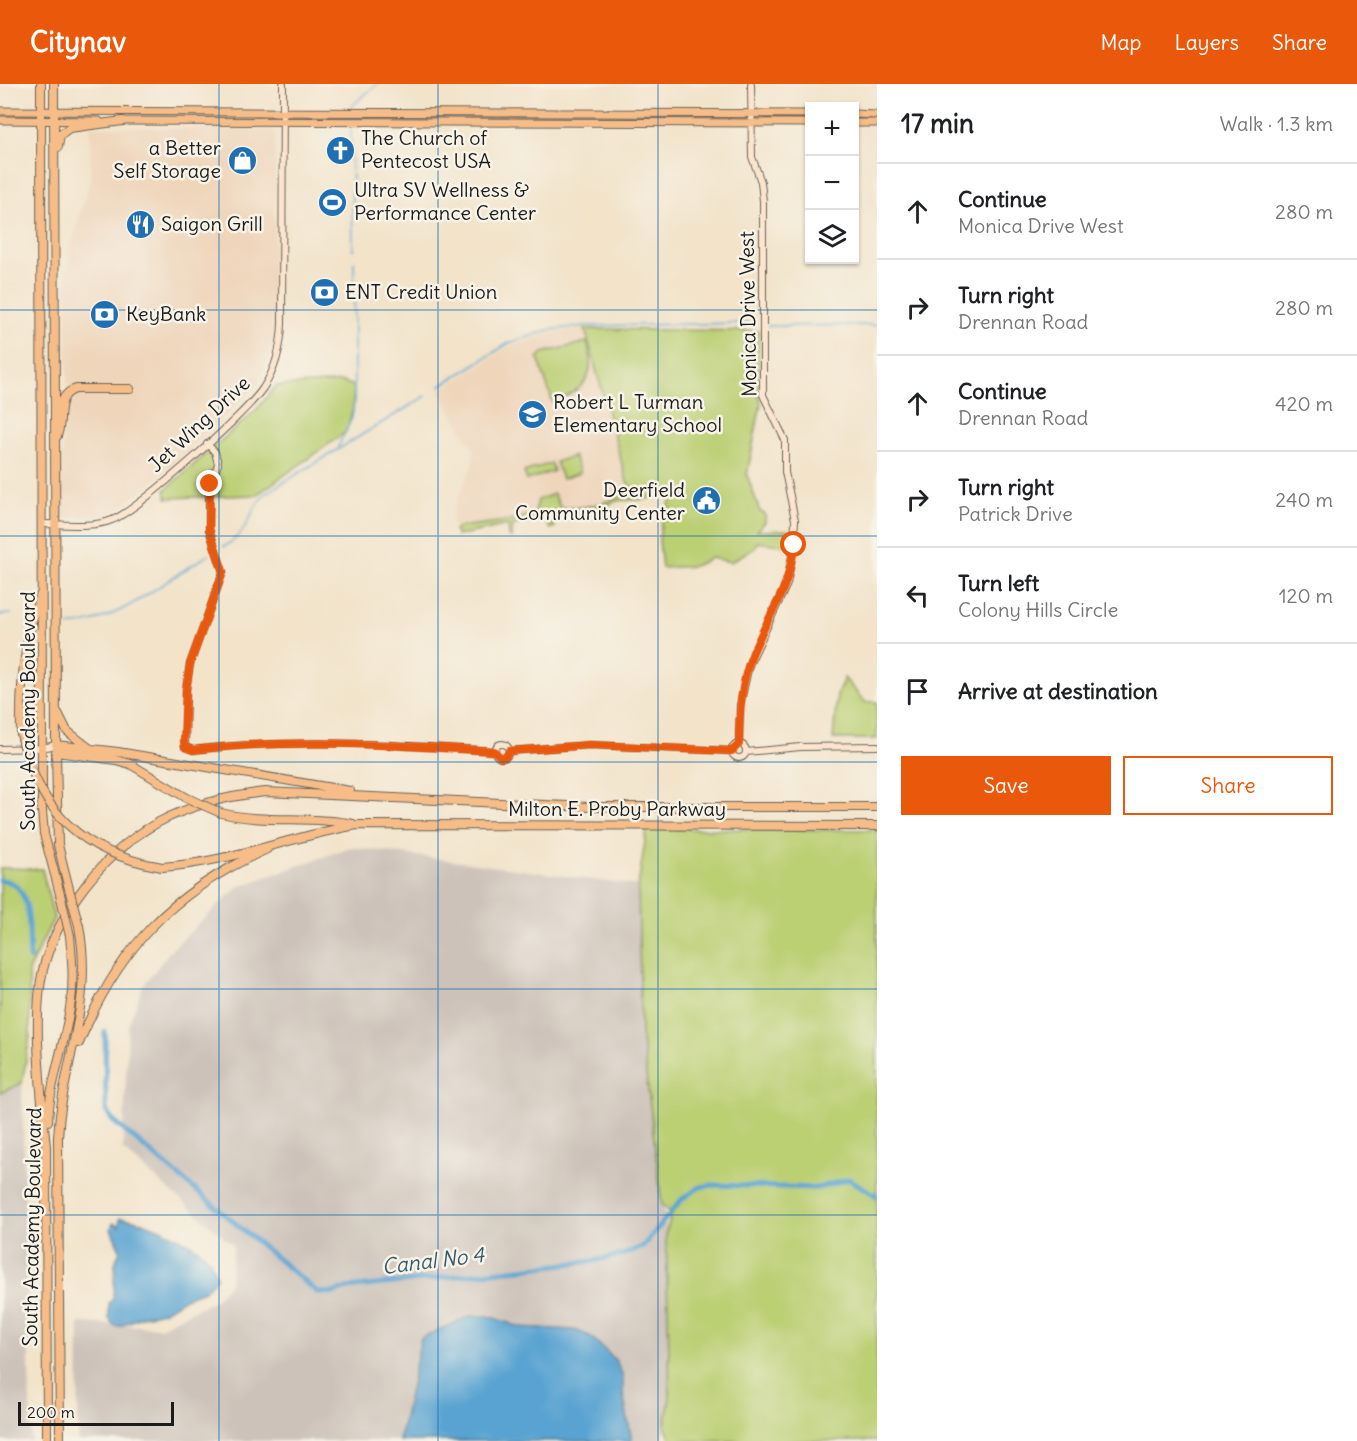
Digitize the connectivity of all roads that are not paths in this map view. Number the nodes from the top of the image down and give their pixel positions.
1 (41, 84) edge
2 (54, 84) edge
3 (283, 84) edge
4 (751, 84) edge
5 (0, 111) edge
6 (42, 111) junction
7 (54, 111) junction
8 (283, 113) junction
9 (751, 114) junction
10 (805, 114) edge
11 (859, 114) edge
12 (877, 115) edge
13 (0, 120) edge
14 (41, 121) junction
15 (54, 121) junction
16 (123, 122) junction
17 (283, 122) junction
18 (751, 123) junction
19 (805, 123) edge
20 (859, 123) edge
21 (877, 123) edge
22 (54, 200) junction
23 (130, 389) dead end
24 (55, 440) junction
25 (207, 444) junction
26 (44, 524) junction
27 (54, 524) junction
28 (44, 587) junction
29 (56, 704) junction
30 (739, 744) junction
31 (877, 746) edge
32 (42, 748) junction
33 (0, 749) edge
34 (56, 749) junction
35 (90, 749) junction
36 (732, 751) junction
37 (746, 752) junction
38 (387, 797) junction
39 (877, 807) edge
40 (357, 825) junction
41 (877, 826) edge
42 (287, 840) junction
43 (69, 1067) junction
44 (46, 1148) junction
45 (47, 1441) edge
46 (60, 1441) edge

1 - 6 highway, South Academy Boulevard
2 - 7 highway, South Academy Boulevard
3 - 8 street, Jet Wing Drive
4 - 9 street, Monica Drive West
5 - 6 main road
6 - 7 main road
6 - 14 highway, South Academy Boulevard
7 - 8 main road
7 - 15 highway, South Academy Boulevard
8 - 9 main road
8 - 17 street, Jet Wing Drive
9 - 10 main road
9 - 18 street, Monica Drive West
11 - 12 main road
13 - 14 main road
14 - 15 main road
14 - 26 highway, South Academy Boulevard
15 - 16 main road
15 - 22 highway, South Academy Boulevard
16 - 17 main road
16 - 22 highway
17 - 18 main road
17 - 25 street, Jet Wing Drive
18 - 19 main road
18 - 30 street, Monica Drive West
20 - 21 main road
22 - 24 highway, South Academy Boulevard
23 - 24 highway
24 - 27 highway, South Academy Boulevard
25 - 27 street, Jet Wing Drive
25 - 36 street
26 - 27 street, Jet Wing Drive
26 - 28 highway, South Academy Boulevard
27 - 29 highway, South Academy Boulevard
28 - 32 highway, South Academy Boulevard
28 - 42 highway, bridge
29 - 34 highway, South Academy Boulevard
29 - 35 highway
30 - 36 street
30 - 37 street
31 - 37 street
32 - 33 street
32 - 34 street
32 - 44 highway, South Academy Boulevard, bridge
34 - 35 highway
34 - 40 highway, bridge
34 - 43 highway, South Academy Boulevard, bridge
35 - 38 highway
36 - 37 street
38 - 39 highway, Milton E. Proby Parkway
38 - 44 highway
40 - 41 highway, Milton E. Proby Parkway
40 - 42 highway
42 - 43 highway
43 - 46 highway, South Academy Boulevard
44 - 45 highway, South Academy Boulevard

